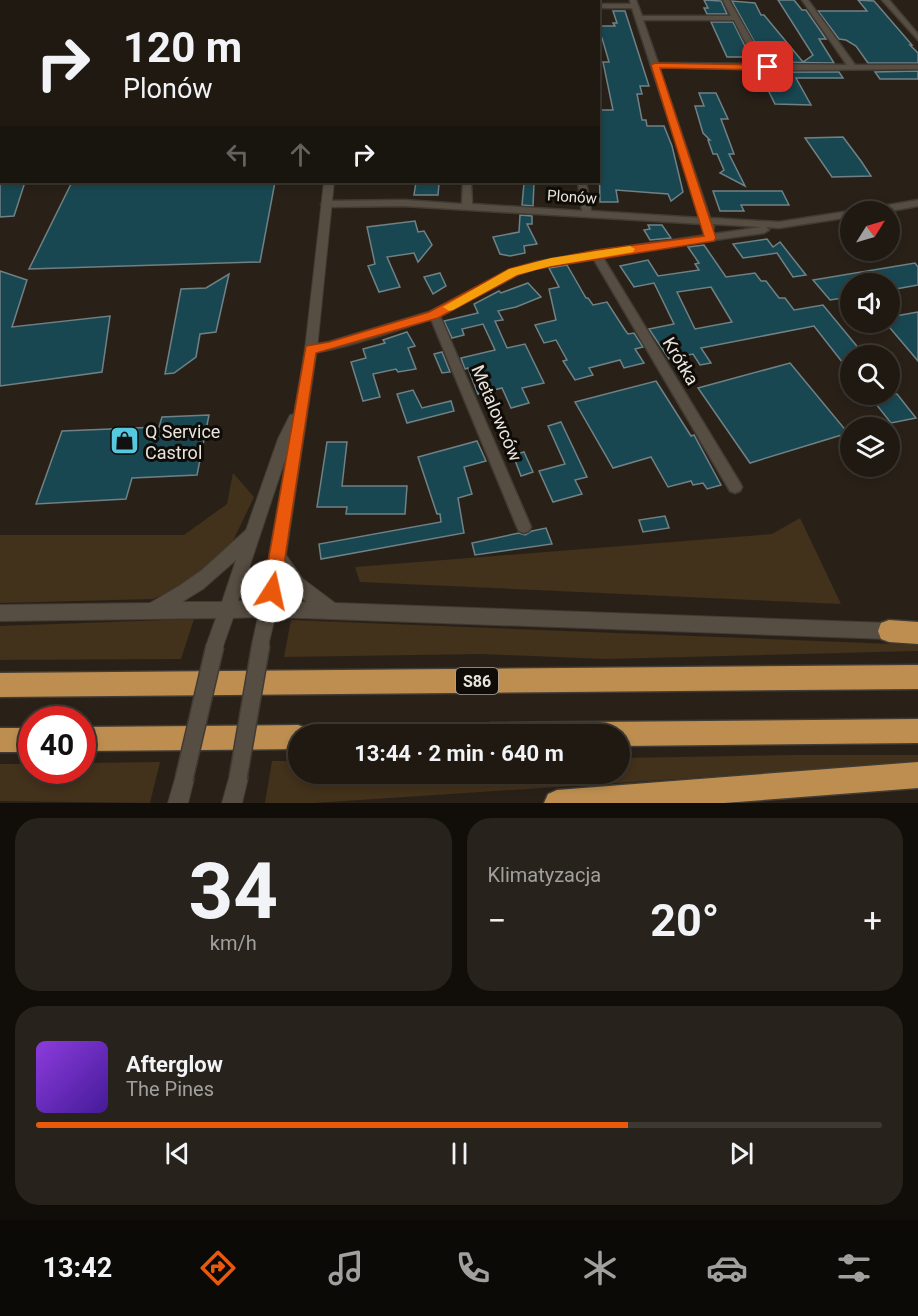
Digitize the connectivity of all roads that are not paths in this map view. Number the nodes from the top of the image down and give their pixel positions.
1 (726, 0) edge
2 (805, 0) edge
3 (885, 0) edge
4 (634, 3) edge
5 (600, 6) edge
6 (639, 18) junction
7 (735, 18) junction
8 (918, 38) edge
9 (755, 53) dead end
10 (655, 65) junction
11 (918, 67) edge
12 (853, 68) junction
13 (329, 183) edge
14 (467, 183) edge
15 (582, 183) edge
16 (918, 203) edge
17 (326, 204) junction
18 (900, 206) edge
19 (467, 207) junction
20 (586, 213) junction
21 (840, 216) edge
22 (706, 221) junction
23 (779, 225) junction
24 (710, 238) junction
25 (596, 254) junction
26 (433, 315) junction
27 (310, 349) junction
28 (302, 406) junction
29 (735, 487) dead end
30 (524, 527) dead end
31 (253, 534) junction
32 (278, 556) junction
33 (228, 608) junction
34 (149, 609) junction
35 (268, 609) junction
36 (332, 611) junction
37 (0, 613) edge
38 (890, 631) joint
39 (918, 631) edge
40 (918, 677) edge
41 (0, 685) edge
42 (918, 731) edge
43 (630, 734) edge
44 (288, 737) edge
45 (96, 739) edge
46 (0, 740) edge
47 (18, 740) edge
48 (918, 775) edge
49 (178, 803) edge
50 (232, 803) edge
51 (557, 803) edge

1 - 7 street
2 - 12 street
3 - 8 street
4 - 5 street
4 - 6 street
6 - 7 street
6 - 10 street
7 - 9 street
10 - 12 street
10 - 22 street
11 - 12 street
13 - 17 street
14 - 19 street
15 - 20 street
16 - 18 street
17 - 19 street, Plonów
17 - 27 street
19 - 20 street, Plonów
20 - 22 street, Plonów
21 - 23 street, Plonów
22 - 23 street, Plonów
22 - 24 street
23 - 24 street, Plonów
24 - 25 street, Plonów
25 - 26 street, Plonów
25 - 29 street, Krótka
26 - 27 street, Plonów
26 - 30 street, Metalowców
27 - 28 street
28 - 31 street
28 - 32 street
31 - 33 street
31 - 34 street
32 - 35 street
32 - 36 street
33 - 34 street
33 - 35 street
33 - 49 street, bridge
34 - 37 street
35 - 36 street
35 - 50 street, bridge
36 - 38 street
38 - 39 highway
40 - 41 highway, S86
42 - 43 highway
44 - 45 highway
46 - 47 highway
48 - 51 highway

